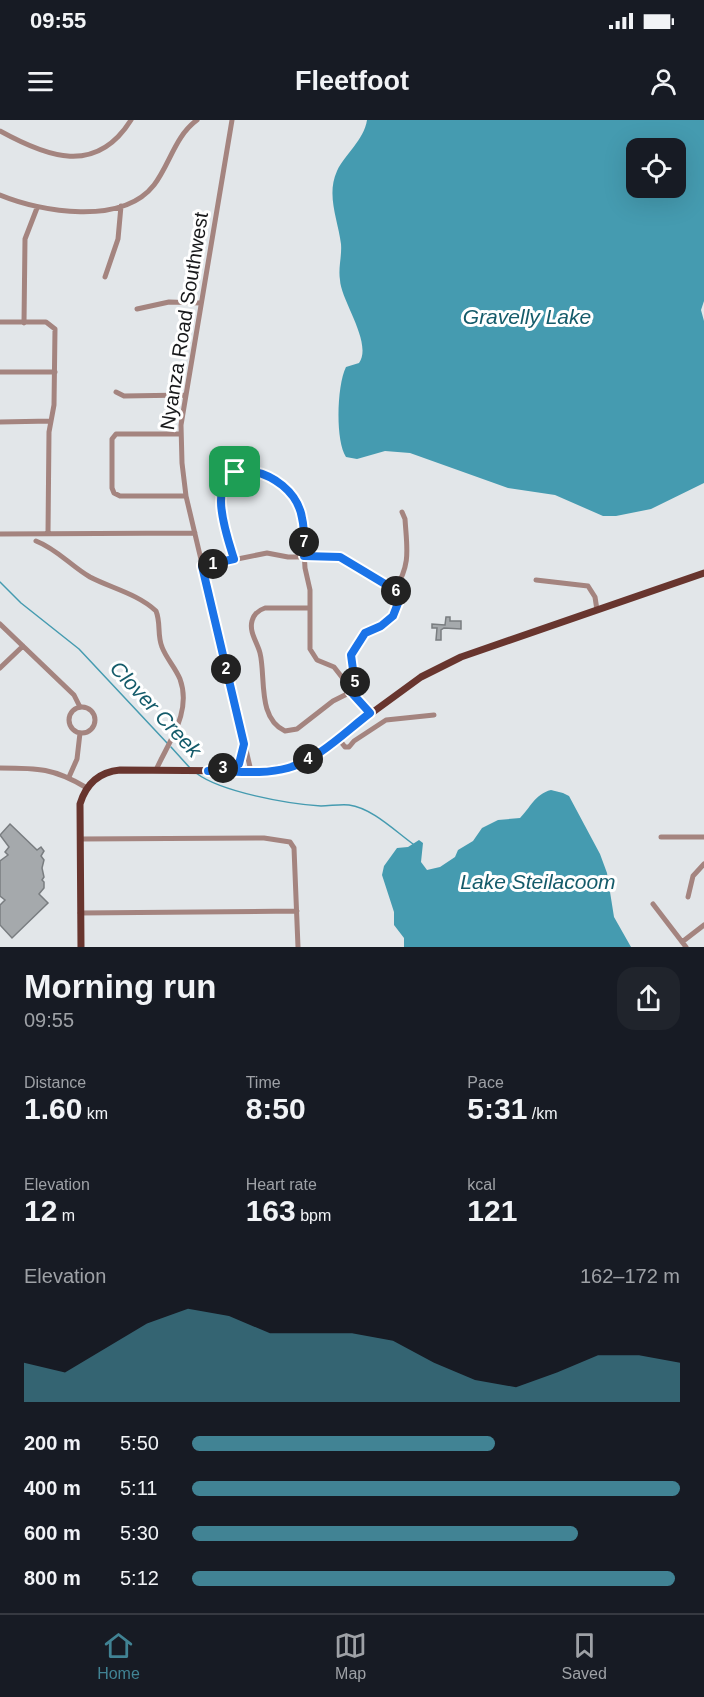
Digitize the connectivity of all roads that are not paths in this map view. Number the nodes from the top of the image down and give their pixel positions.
1 (131, 120) edge
2 (197, 120) edge
3 (231, 120) edge
4 (188, 123) edge
5 (0, 131) edge
6 (0, 195) edge
7 (121, 206) junction
8 (37, 208) junction
9 (105, 277) dead end
10 (201, 303) junction
11 (137, 309) dead end
12 (0, 322) edge
13 (24, 323) junction
14 (0, 372) edge
15 (55, 372) junction
16 (116, 392) dead end
17 (186, 395) junction
18 (51, 421) junction
19 (0, 422) edge
20 (181, 434) junction
21 (186, 496) junction
22 (402, 512) dead end
23 (48, 533) junction
24 (195, 533) junction
25 (0, 534) edge
26 (36, 541) dead end
27 (304, 556) junction
28 (234, 559) junction
29 (202, 566) junction
30 (704, 573) edge
31 (536, 580) dead end
32 (395, 590) junction
33 (310, 608) junction
34 (597, 610) junction
35 (0, 624) edge
36 (23, 646) junction
37 (0, 669) edge
38 (351, 692) junction
39 (80, 707) junction
40 (370, 713) junction
41 (434, 715) dead end
42 (80, 733) junction
43 (338, 738) junction
44 (244, 744) junction
45 (0, 768) edge
46 (156, 770) junction
47 (208, 771) junction
48 (251, 771) junction
49 (69, 777) junction
50 (87, 788) junction
51 (661, 837) dead end
52 (704, 837) edge
53 (80, 839) junction
54 (704, 864) edge
55 (688, 897) dead end
56 (653, 904) dead end
57 (297, 911) junction
58 (80, 914) junction
59 (704, 925) edge
60 (684, 945) edge
61 (81, 947) edge
62 (298, 947) edge

1 - 5 street
2 - 4 street
3 - 10 street, Nyanza Road Southwest
4 - 7 street
6 - 8 street
7 - 8 street
7 - 9 street
8 - 13 street
10 - 11 street
10 - 17 street, Nyanza Road Southwest
12 - 13 street
13 - 15 street
14 - 15 street
15 - 18 street
16 - 17 street
17 - 20 street, Nyanza Road Southwest
18 - 19 street
18 - 23 street
20 - 21 street, Nyanza Road Southwest
20 - 21 street
21 - 24 street, Nyanza Road Southwest
22 - 32 street
23 - 24 street
23 - 25 street
24 - 29 street, Nyanza Road Southwest
26 - 46 street
27 - 28 street
27 - 28 street
27 - 32 street
27 - 33 street
28 - 29 street
29 - 44 street, Nyanza Road Southwest
30 - 34 main road
31 - 34 street
32 - 38 street
33 - 38 street
33 - 38 street
34 - 40 main road
35 - 36 street
36 - 37 street
36 - 39 street
38 - 40 street
39 - 42 street
39 - 42 street
40 - 43 main road
41 - 43 street
42 - 49 street
43 - 48 main road
44 - 47 main road
44 - 48 street, Nyanza Road Southwest
45 - 49 street
46 - 47 main road
46 - 50 main road
47 - 48 main road
49 - 50 street
50 - 53 main road
51 - 52 street
53 - 57 street
53 - 58 main road
54 - 55 street
56 - 60 street
57 - 58 street
57 - 62 street
58 - 61 main road
59 - 60 street

